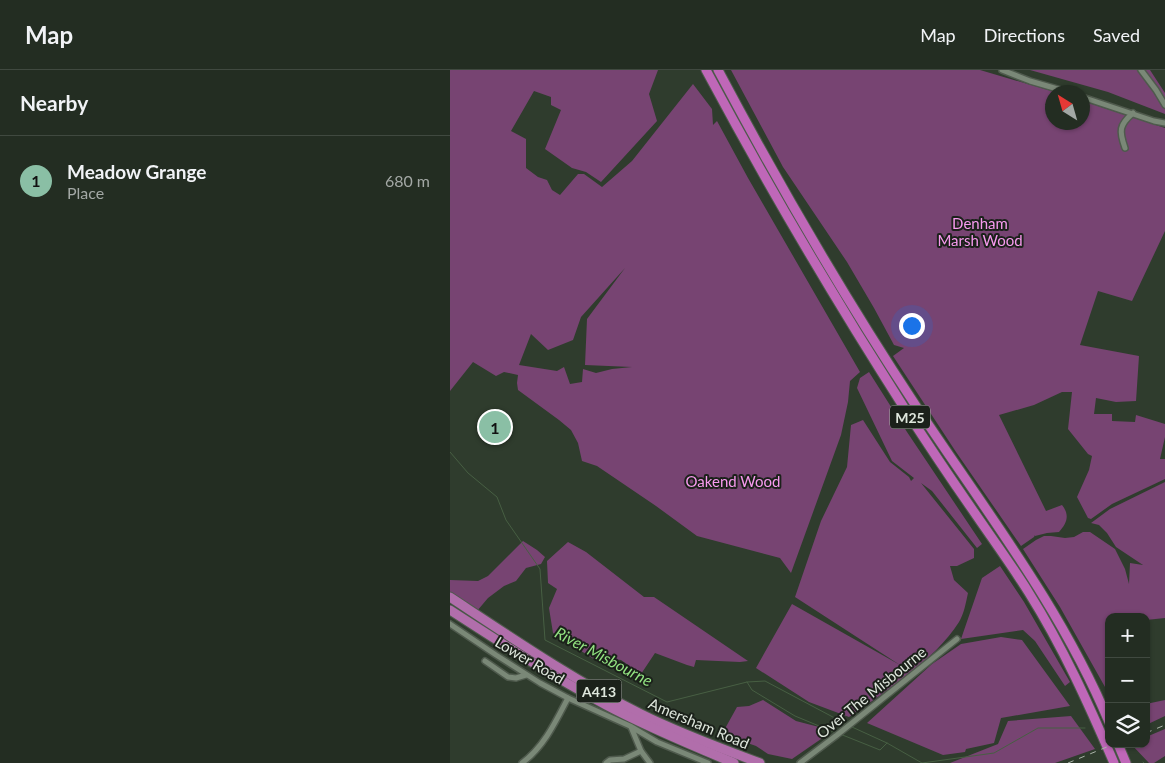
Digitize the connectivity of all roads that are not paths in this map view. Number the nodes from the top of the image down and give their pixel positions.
1 (706, 70) edge
2 (718, 70) edge
3 (1002, 70) edge
4 (1141, 70) edge
5 (1045, 85) edge
6 (1090, 100) edge
7 (1165, 105) edge
8 (1133, 114) junction
9 (1165, 123) edge
10 (1125, 148) dead end
11 (450, 597) edge
12 (450, 610) edge
13 (450, 624) edge
14 (957, 639) dead end
15 (485, 661) dead end
16 (527, 674) junction
17 (568, 698) junction
18 (1105, 713) edge
19 (630, 726) junction
20 (1120, 748) edge
21 (641, 751) junction
22 (522, 763) edge
23 (606, 763) edge
24 (650, 763) edge
25 (708, 763) edge
26 (734, 763) edge
27 (760, 763) edge
28 (800, 763) edge
29 (1114, 763) edge
30 (1126, 763) edge

1 - 29 highway, M25
2 - 18 highway, M25
3 - 5 street
4 - 7 street
6 - 8 street
8 - 9 street
8 - 10 street
11 - 27 highway, Amersham Road / A413
12 - 26 highway, A413
13 - 16 street, Lower Road
14 - 28 street, Over The Misbourne
15 - 16 street
16 - 17 street, Lower Road
17 - 19 street, Lower Road
17 - 22 street
19 - 21 street
19 - 25 street, Lower Road
20 - 30 highway
21 - 23 street
21 - 24 street

